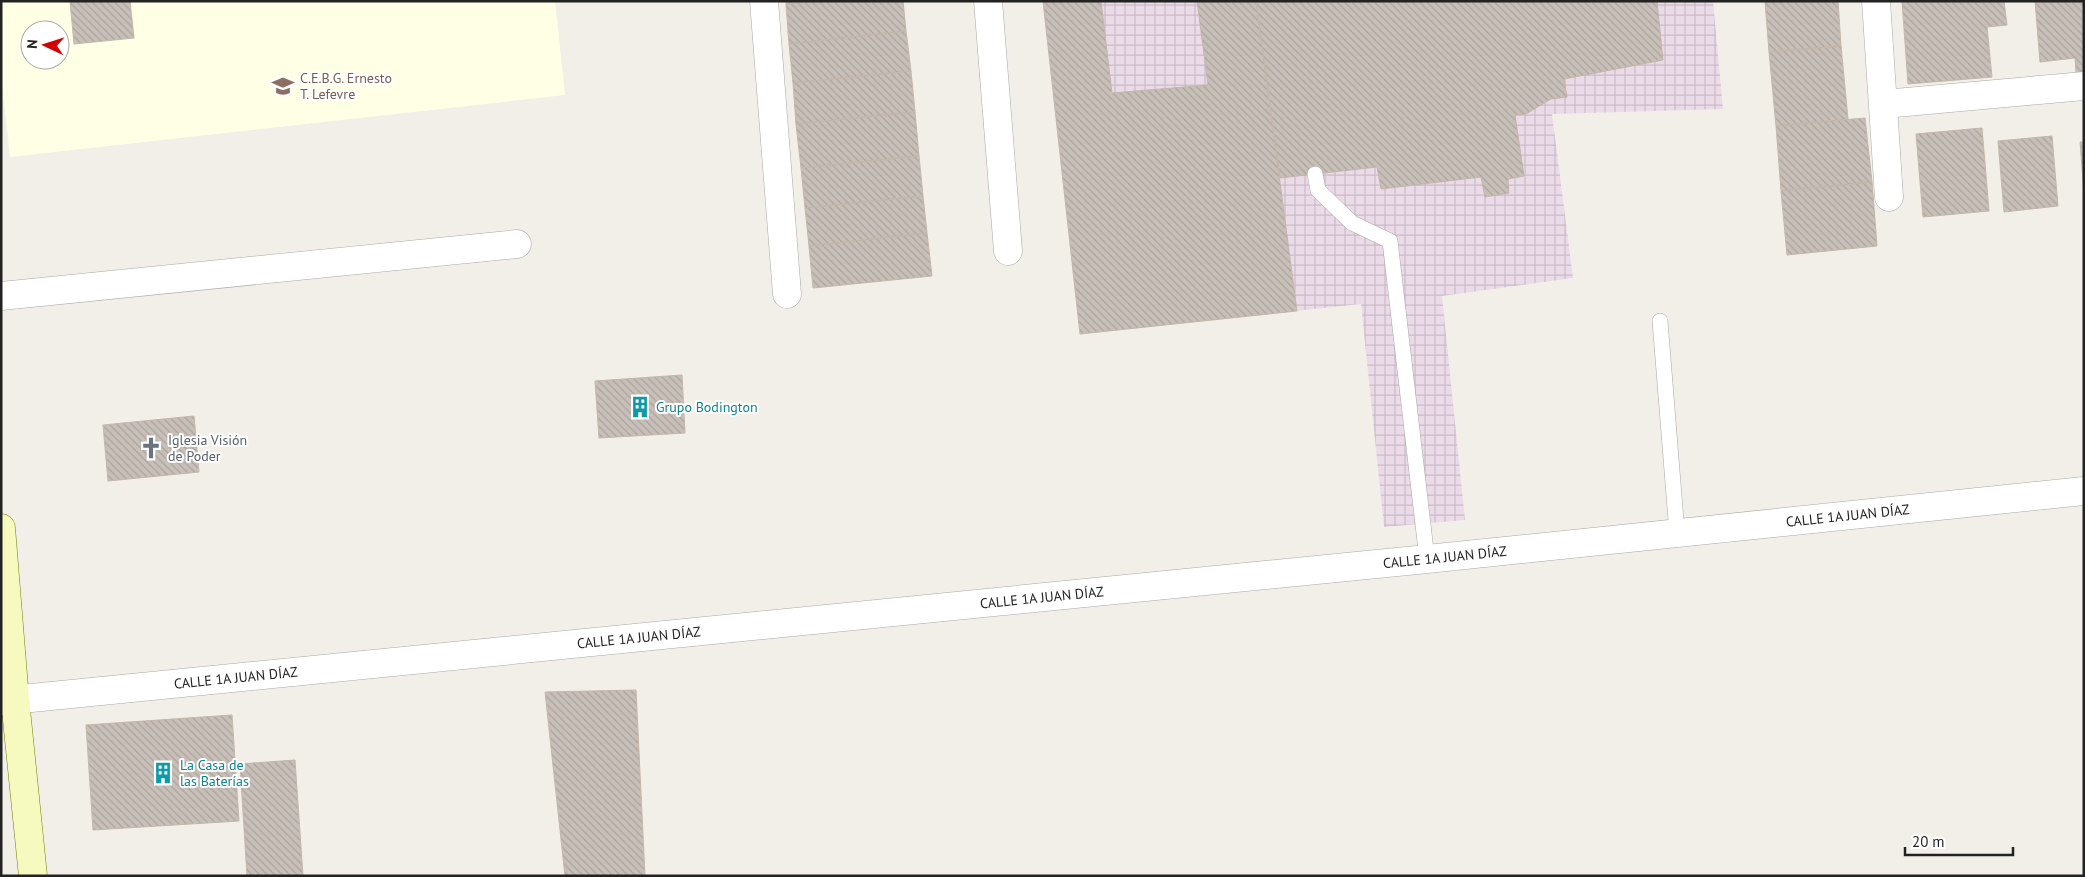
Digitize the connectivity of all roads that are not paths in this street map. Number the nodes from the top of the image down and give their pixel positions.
1 (764, 1) edge
2 (988, 1) edge
3 (1876, 1) edge
4 (2084, 86) edge
5 (1884, 104) junction
6 (1315, 174) dead end
7 (1889, 197) dead end
8 (517, 244) dead end
9 (1008, 251) dead end
10 (787, 294) dead end
11 (1, 296) edge
12 (1660, 321) dead end
13 (2084, 491) edge
14 (1, 528) edge
15 (1677, 533) junction
16 (1426, 559) junction
17 (8, 701) edge
18 (33, 876) edge

1 - 10 street
2 - 9 street
3 - 5 street
4 - 5 street
5 - 7 street
6 - 16 lane
8 - 11 street
12 - 15 lane
13 - 15 street, CALLE 1A JUAN DÍAZ
14 - 17 main road
15 - 16 street, CALLE 1A JUAN DÍAZ
16 - 17 street, CALLE 1A JUAN DÍAZ
17 - 18 main road

